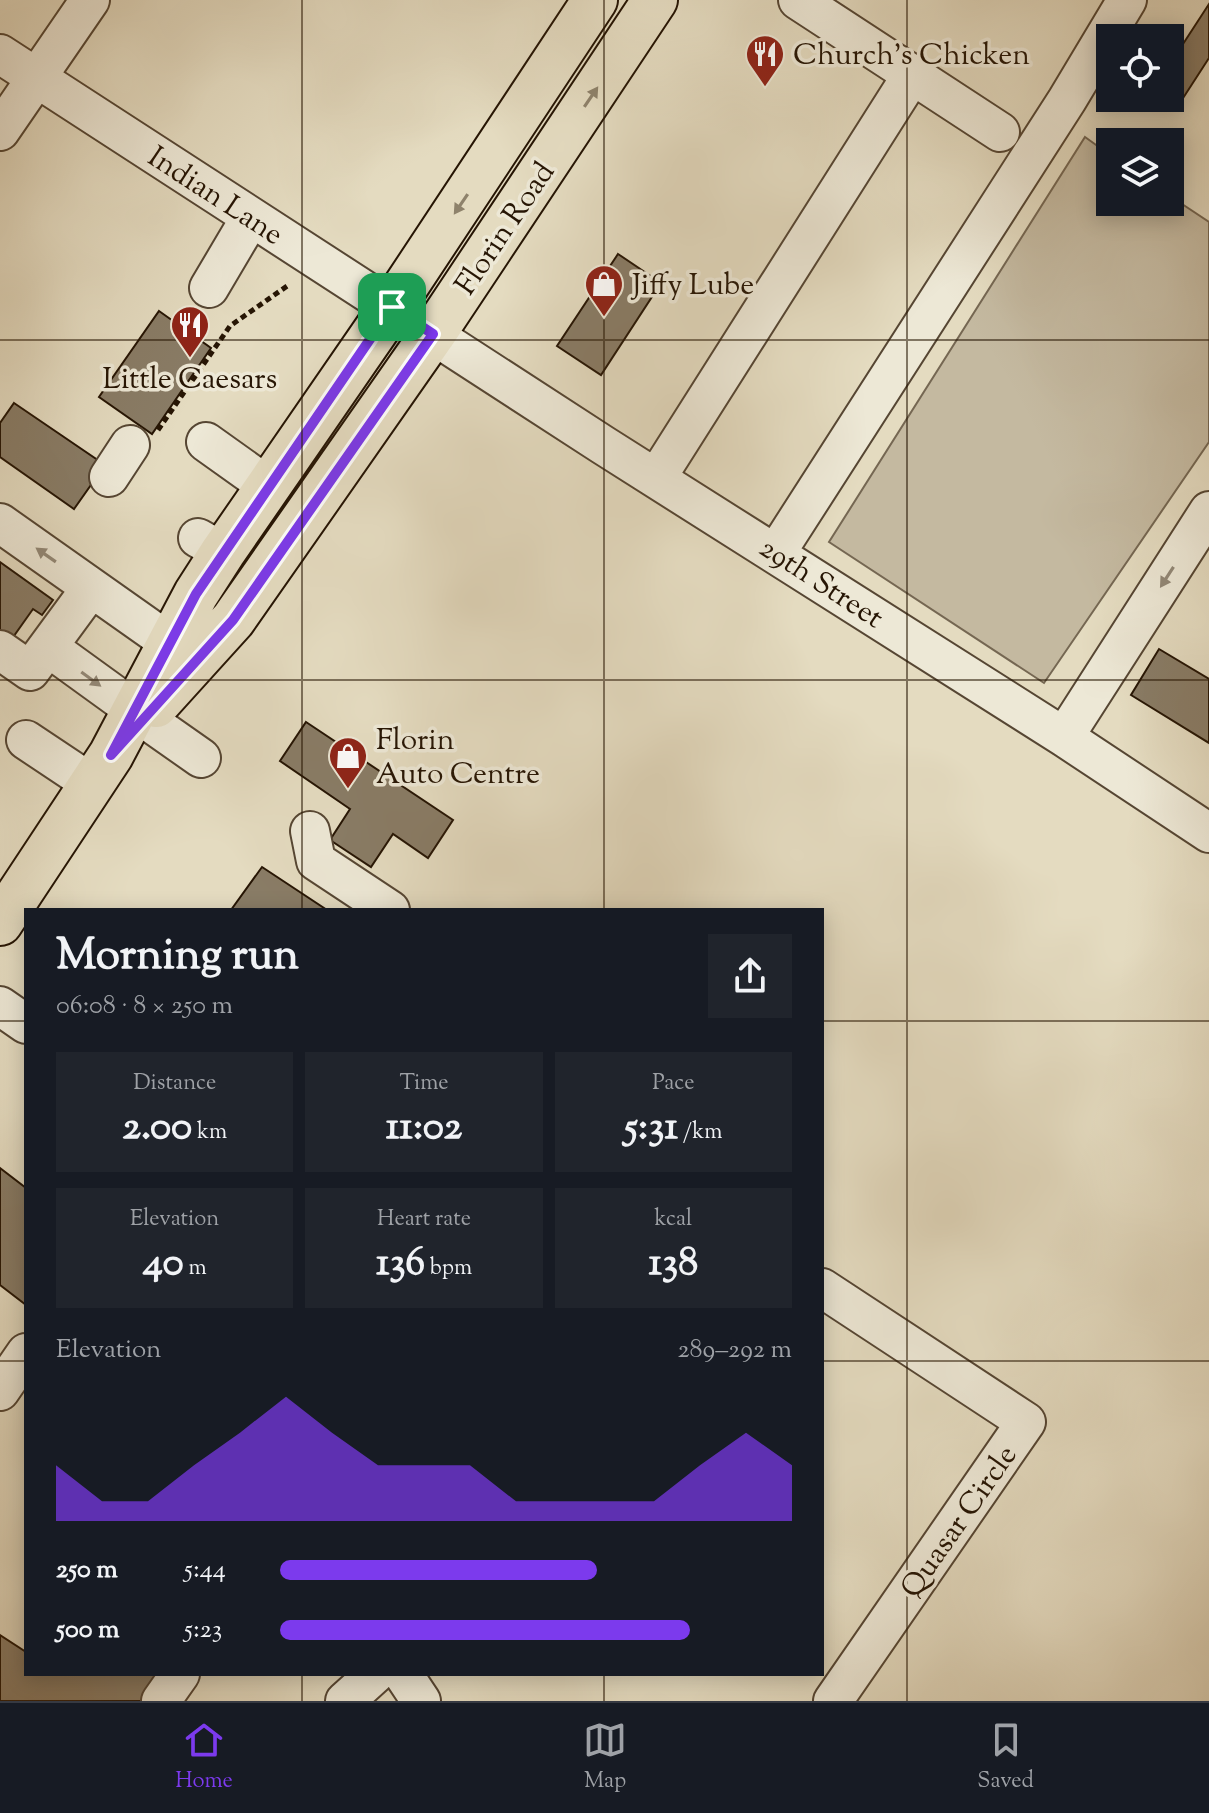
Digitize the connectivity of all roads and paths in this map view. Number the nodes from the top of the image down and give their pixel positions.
1 (90, 0) edge
2 (655, 0) edge
3 (798, 0) edge
4 (1127, 0) edge
5 (589, 2) edge
6 (0, 54) edge
7 (912, 75) junction
8 (35, 78) junction
9 (0, 131) edge
10 (1000, 132) dead end
11 (251, 217) junction
12 (290, 284) dead end
13 (209, 288) dead end
14 (392, 307) junction
15 (433, 334) junction
16 (143, 440) joint
17 (206, 442) dead end
18 (109, 477) dead end
19 (657, 477) junction
20 (269, 487) junction
21 (1209, 511) edge
22 (0, 523) edge
23 (776, 553) junction
24 (91, 588) junction
25 (170, 643) junction
26 (26, 656) edge
27 (139, 714) junction
28 (1064, 737) junction
29 (26, 740) dead end
30 (201, 758) dead end
31 (102, 769) junction
32 (310, 831) dead end
33 (1209, 833) edge
34 (387, 908) edge
35 (10, 922) edge
36 (0, 1006) edge
37 (24, 1023) edge
38 (824, 1289) edge
39 (179, 1676) edge
40 (373, 1676) edge
41 (404, 1676) edge
42 (161, 1701) edge
43 (345, 1701) edge
44 (421, 1701) edge
45 (833, 1701) edge

1 - 8 street
15 -> 2 main road, Florin Road
3 - 7 street
4 - 23 street
5 -> 14 main road, Florin Road
6 - 8 street, Indian Lane
7 - 10 street
7 - 19 street
8 - 9 street
8 - 11 street, Indian Lane
11 - 13 street
11 - 14 street, Indian Lane
12 - 16 path
14 - 15 street, Indian Lane
14 - 20 main road, Florin Road
15 - 19 street, 29th Street
15 - 27 main road, Florin Road
16 - 18 street
17 - 20 street
19 - 23 street, 29th Street
20 - 25 main road, Florin Road
21 -> 28 street
24 -> 22 street
23 - 28 street, 29th Street
24 - 25 street
24 - 26 street
25 - 27 main road, Florin Road
26 -> 27 street
27 - 30 street
27 - 31 main road, Florin Road
28 - 33 street, 29th Street
29 - 31 street
31 - 35 main road, Florin Road
32 - 34 street
36 - 37 street
38 - 45 street, Quasar Circle
39 - 42 street
40 - 43 street
41 - 44 street

